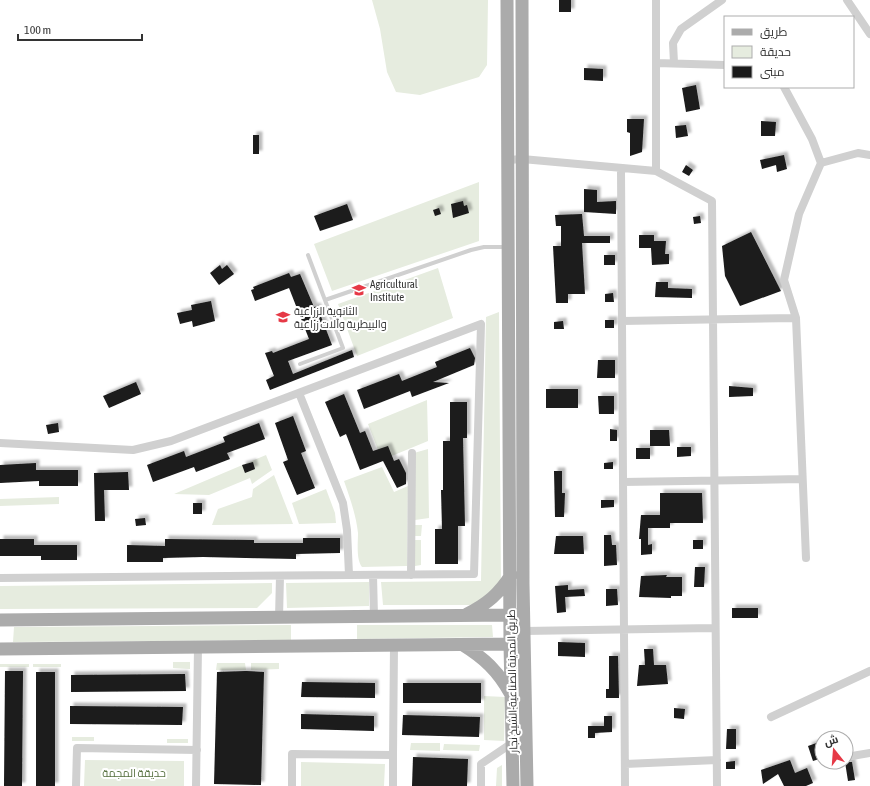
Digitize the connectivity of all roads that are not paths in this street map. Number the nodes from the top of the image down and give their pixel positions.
1 (507, 0) edge
2 (522, 0) edge
3 (656, 0) edge
4 (722, 0) edge
5 (847, 0) edge
6 (870, 34) edge
7 (656, 63) junction
8 (674, 64) junction
9 (724, 65) edge
10 (785, 88) edge
11 (870, 155) edge
12 (522, 159) junction
13 (508, 160) junction
14 (821, 163) junction
15 (621, 170) junction
16 (656, 172) junction
17 (509, 247) junction
18 (308, 254) dead end
19 (325, 300) junction
20 (796, 318) junction
21 (713, 320) junction
22 (622, 321) junction
23 (300, 364) dead end
24 (299, 393) junction
25 (0, 443) edge
26 (412, 453) dead end
27 (802, 479) junction
28 (714, 480) junction
29 (623, 482) junction
30 (806, 558) dead end
31 (349, 575) junction
32 (373, 575) junction
33 (411, 575) junction
34 (511, 575) junction
35 (280, 576) junction
36 (0, 578) edge
37 (524, 615) junction
38 (462, 616) junction
39 (511, 616) junction
40 (374, 617) junction
41 (279, 618) junction
42 (0, 620) edge
43 (714, 628) junction
44 (624, 629) junction
45 (524, 630) junction
46 (510, 644) junction
47 (462, 645) junction
48 (524, 645) junction
49 (394, 646) junction
50 (198, 647) junction
51 (0, 649) edge
52 (870, 671) edge
53 (511, 694) junction
54 (771, 717) dead end
55 (512, 743) junction
56 (197, 750) junction
57 (870, 753) edge
58 (393, 755) junction
59 (854, 756) edge
60 (717, 760) junction
61 (625, 764) junction
62 (76, 786) edge
63 (196, 786) edge
64 (292, 786) edge
65 (393, 786) edge
66 (481, 786) edge
67 (513, 786) edge
68 (527, 786) edge
69 (625, 786) edge
70 (717, 786) edge

1 - 13 main road, طريق المدينة الصناعية-الشيخ نجار
2 - 12 main road
3 - 7 street
4 - 8 street
5 - 6 street
7 - 8 street
7 - 16 street
8 - 9 street
10 - 14 street
11 - 14 street
12 - 13 street
12 - 15 street
12 - 37 main road
13 - 17 main road, طريق المدينة الصناعية-الشيخ نجار
14 - 20 street
15 - 16 street
15 - 22 street
16 - 21 street
17 - 19 lane
17 - 34 main road, طريق المدينة الصناعية-الشيخ نجار
18 - 19 lane
19 - 23 lane
20 - 21 street
20 - 27 street
21 - 22 street
21 - 28 street
22 - 29 street
24 - 25 street
24 - 31 street
24 - 33 street
26 - 33 street
27 - 28 street
27 - 30 street
28 - 29 street
28 - 43 street
29 - 44 street
31 - 32 street
31 - 35 street
32 - 33 street
32 - 40 street
34 - 38 main road
34 - 39 main road, طريق المدينة الصناعية-الشيخ نجار
35 - 36 street
35 - 41 street
37 - 39 main road
37 - 45 main road
38 - 39 main road
38 - 40 main road
39 - 46 main road, طريق المدينة الصناعية-الشيخ نجار
40 - 41 main road
41 - 42 main road
43 - 44 street
43 - 60 street
44 - 45 street
44 - 61 street
45 - 48 main road
46 - 47 main road
46 - 48 main road
46 - 53 main road, طريق المدينة الصناعية-الشيخ نجار
47 - 49 main road
47 - 53 main road
48 - 68 main road
49 - 50 main road
49 - 58 street
50 - 51 main road
50 - 56 street
52 - 54 street
53 - 55 main road, طريق المدينة الصناعية-الشيخ نجار
55 - 66 street
55 - 67 main road, طريق المدينة الصناعية-الشيخ نجار
56 - 62 street
56 - 63 street
57 - 59 street
58 - 64 street
58 - 65 street
60 - 61 street
60 - 70 street
61 - 69 street

